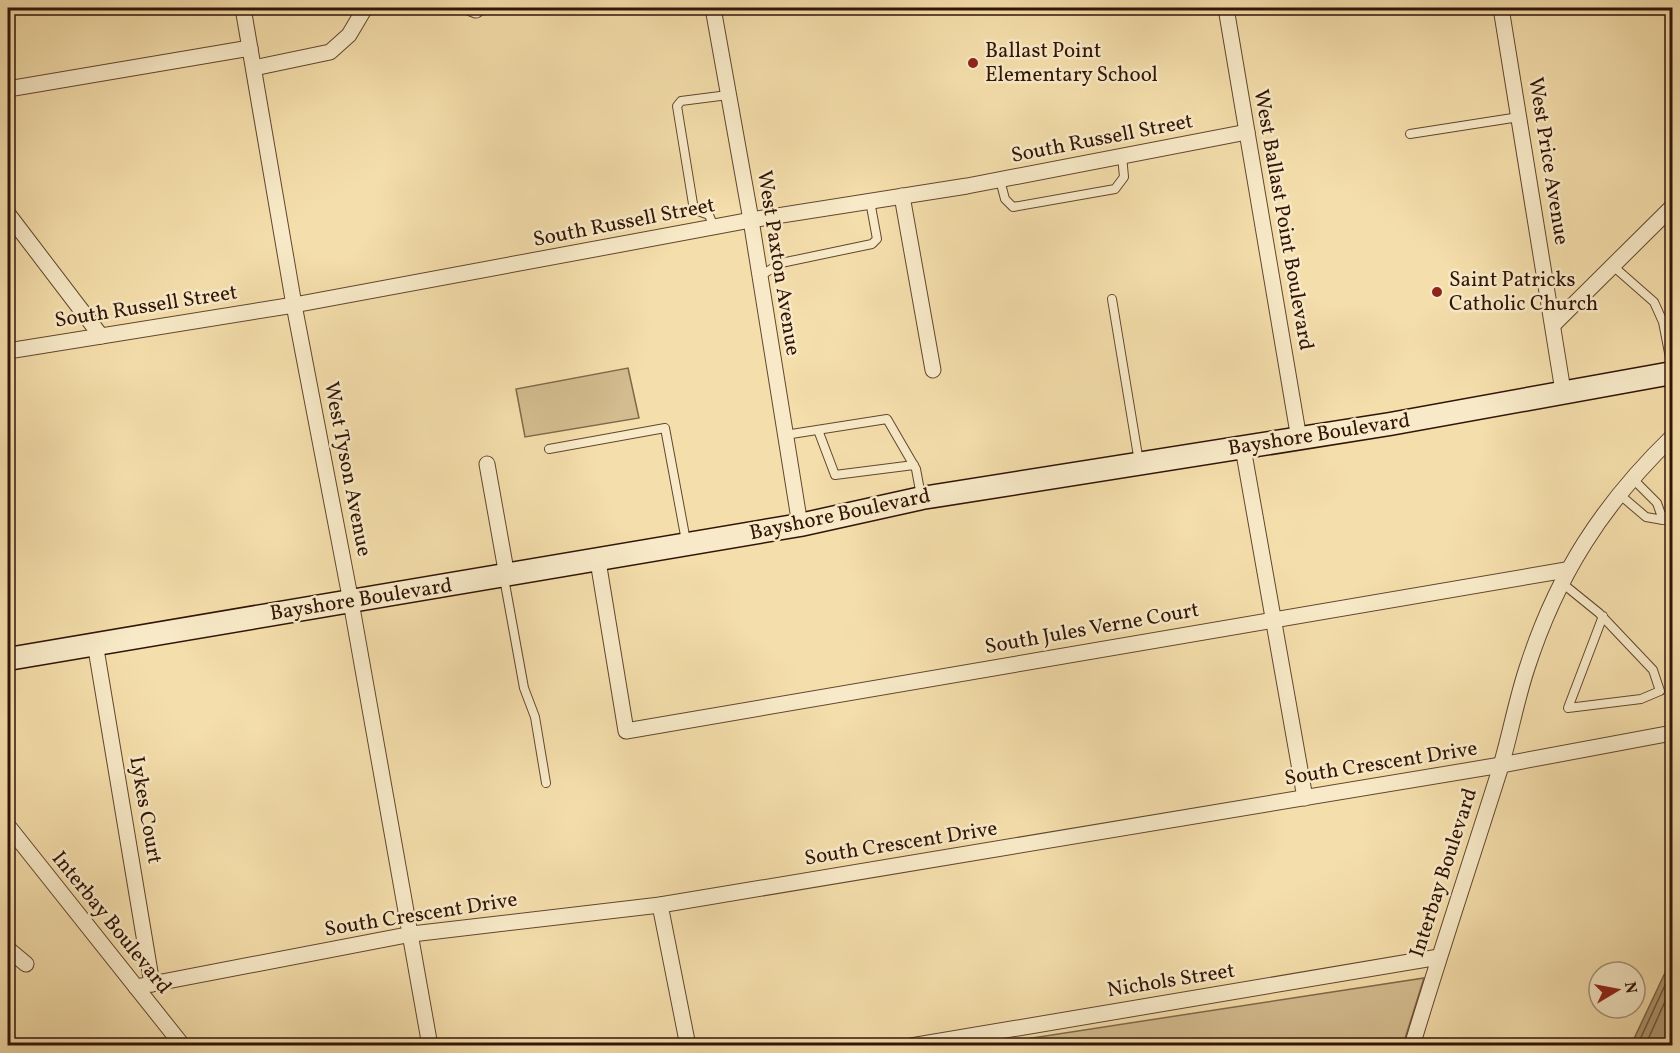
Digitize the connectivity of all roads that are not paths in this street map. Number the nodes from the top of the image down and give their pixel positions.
1 (243, 8) edge
2 (365, 8) edge
3 (713, 8) edge
4 (1226, 8) edge
5 (1501, 8) edge
6 (250, 48) junction
7 (255, 68) junction
8 (8, 89) edge
9 (728, 95) junction
10 (1519, 117) junction
11 (1247, 132) junction
12 (1410, 134) dead end
13 (1122, 156) junction
14 (1000, 180) junction
15 (902, 196) junction
16 (870, 201) junction
17 (1672, 207) edge
18 (8, 214) edge
19 (751, 220) junction
20 (714, 227) junction
21 (1613, 266) junction
22 (760, 276) junction
23 (1112, 299) dead end
24 (294, 305) junction
25 (1553, 325) junction
26 (101, 336) junction
27 (8, 351) edge
28 (1672, 366) edge
29 (933, 370) dead end
30 (1672, 373) edge
31 (1563, 392) junction
32 (818, 430) junction
33 (785, 435) junction
34 (1672, 437) edge
35 (1299, 439) junction
36 (1243, 448) junction
37 (549, 449) dead end
38 (487, 464) dead end
39 (1139, 464) junction
40 (914, 465) junction
41 (1632, 478) junction
42 (1619, 494) junction
43 (922, 498) junction
44 (1672, 510) edge
45 (1663, 520) junction
46 (800, 525) junction
47 (687, 545) junction
48 (598, 561) junction
49 (1564, 576) junction
50 (505, 577) junction
51 (351, 602) junction
52 (1603, 616) junction
53 (1272, 619) junction
54 (95, 643) junction
55 (8, 659) edge
56 (1672, 733) edge
57 (1501, 765) junction
58 (546, 783) dead end
59 (1305, 798) junction
60 (8, 826) edge
61 (660, 905) junction
62 (412, 934) junction
63 (8, 949) edge
64 (1439, 957) junction
65 (26, 964) dead end
66 (152, 984) junction
67 (136, 987) junction
68 (183, 1046) edge
69 (430, 1046) edge
70 (688, 1046) edge
71 (911, 1046) edge
72 (1412, 1046) edge

1 - 6 street, West Tyson Avenue
2 - 7 street
3 - 9 street, West Paxton Avenue
4 - 11 street, West Ballast Point Boulevard
5 - 10 street, West Price Avenue
6 - 7 street, West Tyson Avenue
6 - 8 street
7 - 24 street, West Tyson Avenue
9 - 19 street, West Paxton Avenue
9 - 20 lane
10 - 12 lane
10 - 25 street, West Price Avenue
11 - 13 street, South Russell Street
11 - 35 street, West Ballast Point Boulevard
13 - 14 street, South Russell Street
13 - 14 lane
14 - 15 street, South Russell Street
15 - 16 street, South Russell Street
15 - 29 street
16 - 19 street, South Russell Street
16 - 22 lane
17 - 21 street
18 - 26 street
19 - 20 street, South Russell Street
19 - 22 street, West Paxton Avenue
20 - 24 street, South Russell Street
21 - 25 street
21 - 28 lane
22 - 33 street, West Paxton Avenue
23 - 39 lane
24 - 26 street, South Russell Street
24 - 51 street, West Tyson Avenue
25 - 31 street, West Price Avenue
26 - 27 street, South Russell Street
30 - 31 street, Bayshore Boulevard
31 - 35 street, Bayshore Boulevard
32 - 33 lane
32 - 40 lane
32 - 40 lane
33 - 46 street, West Paxton Avenue
34 - 41 street, Interbay Boulevard
35 - 36 street, Bayshore Boulevard
36 - 39 street, Bayshore Boulevard
36 - 53 street
37 - 47 lane
38 - 50 street
39 - 43 street, Bayshore Boulevard
40 - 43 lane
41 - 42 street, Interbay Boulevard
41 - 45 lane
42 - 45 lane
42 - 49 street, Interbay Boulevard
43 - 46 street, Bayshore Boulevard
44 - 45 lane
46 - 47 street, Bayshore Boulevard
47 - 48 street, Bayshore Boulevard
48 - 50 street, Bayshore Boulevard
48 - 53 street, South Jules Verne Court
49 - 52 lane
49 - 53 street, South Jules Verne Court
49 - 57 street, Interbay Boulevard
50 - 51 street, Bayshore Boulevard
50 - 58 lane
51 - 54 street, Bayshore Boulevard
51 - 62 street, West Tyson Avenue
52 - 52 lane
53 - 59 street
54 - 55 street, Bayshore Boulevard
54 - 66 street, Lykes Court
56 - 57 street, South Crescent Drive
57 - 59 street, South Crescent Drive
57 - 64 street, Interbay Boulevard
59 - 61 street, South Crescent Drive
60 - 67 street, Interbay Boulevard
61 - 62 street, South Crescent Drive
61 - 70 street
62 - 66 street, South Crescent Drive
62 - 69 street, West Tyson Avenue
63 - 65 street
64 - 71 street, Nichols Street
64 - 72 street, Interbay Boulevard
66 - 67 street, South Crescent Drive
67 - 68 street, Interbay Boulevard

